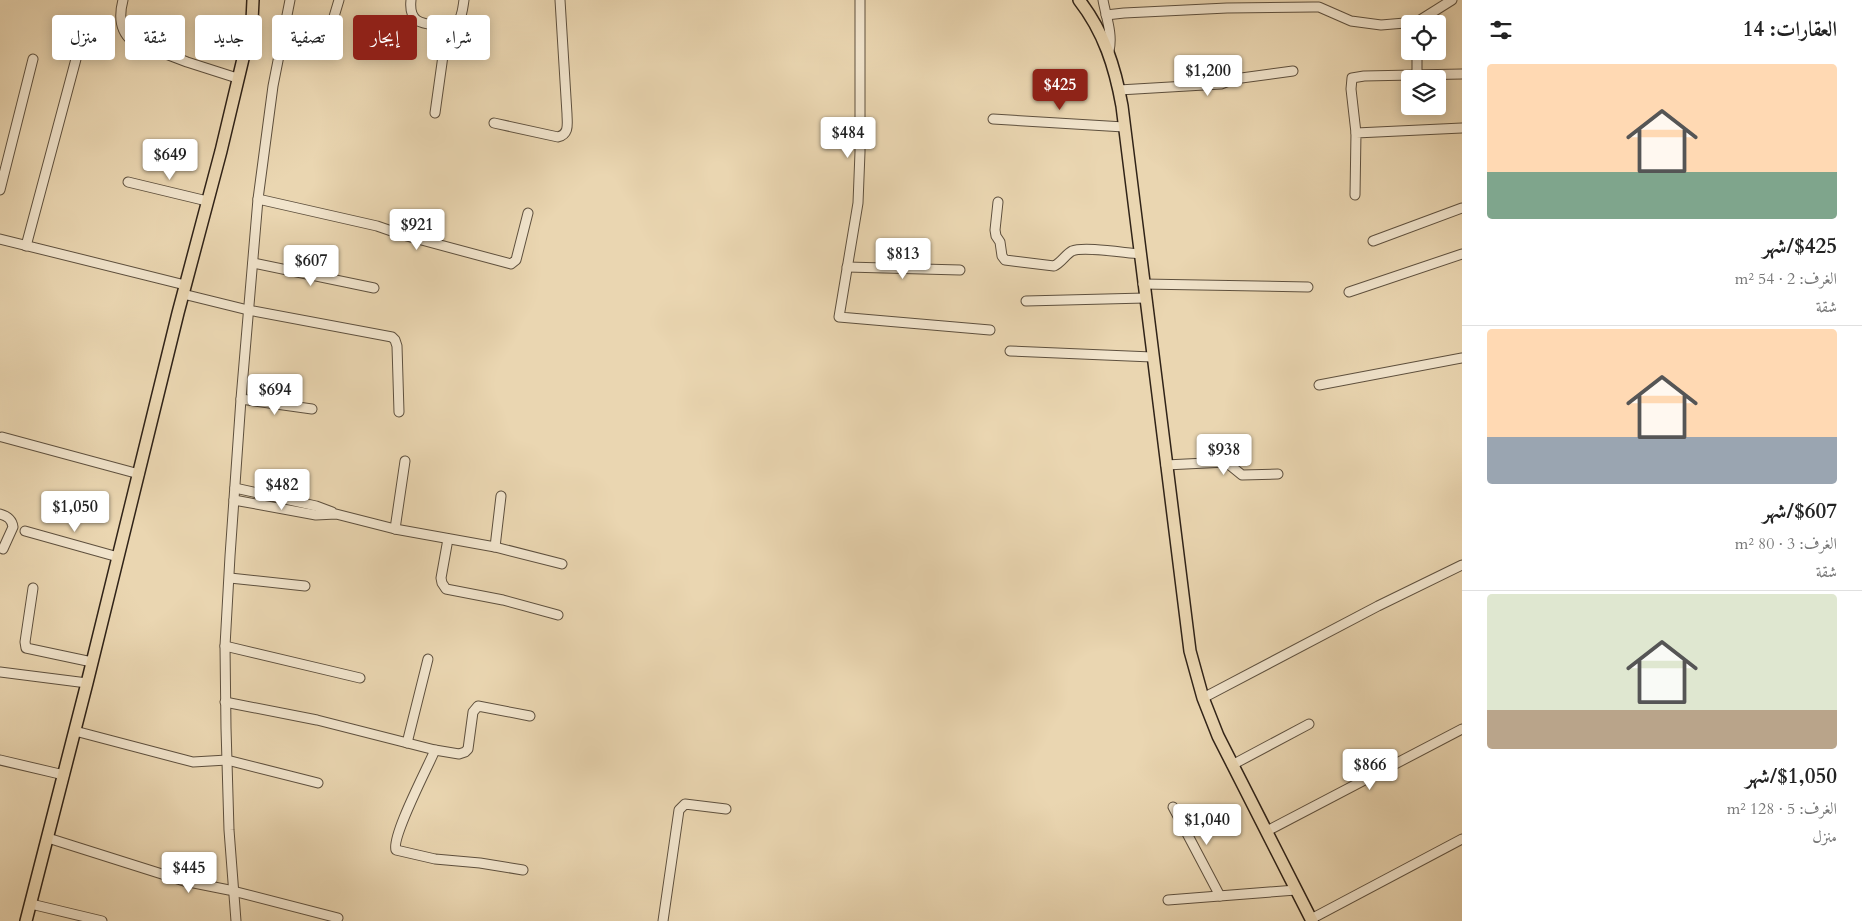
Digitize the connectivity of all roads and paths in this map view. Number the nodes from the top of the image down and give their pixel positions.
1 (122, 0) edge
2 (253, 0) edge
3 (290, 0) edge
4 (339, 0) edge
5 (411, 0) edge
6 (464, 0) edge
7 (560, 0) edge
8 (860, 0) edge
9 (1079, 0) edge
10 (1103, 0) edge
11 (1452, 0) edge
12 (334, 15) edge
13 (460, 15) edge
14 (1106, 15) junction
15 (1429, 15) edge
16 (1401, 23) edge
17 (427, 24) edge
18 (1108, 51) junction
19 (33, 59) dead end
20 (76, 60) edge
21 (442, 60) edge
22 (1293, 71) dead end
23 (1446, 74) edge
24 (1462, 74) edge
25 (1401, 75) edge
26 (238, 78) junction
27 (1119, 90) junction
28 (435, 113) dead end
29 (993, 119) dead end
30 (494, 123) dead end
31 (1124, 126) junction
32 (1462, 128) edge
33 (1356, 133) junction
34 (128, 182) dead end
35 (0, 190) edge
36 (1355, 195) dead end
37 (258, 200) junction
38 (206, 201) junction
39 (998, 202) dead end
40 (1462, 208) edge
41 (528, 214) dead end
42 (0, 239) edge
43 (1373, 241) dead end
44 (26, 246) junction
45 (1140, 254) junction
46 (1462, 254) edge
47 (253, 263) junction
48 (847, 267) junction
49 (960, 270) dead end
50 (1144, 284) junction
51 (1308, 287) dead end
52 (374, 288) dead end
53 (184, 289) junction
54 (1349, 292) dead end
55 (1145, 298) junction
56 (1026, 301) dead end
57 (248, 310) junction
58 (990, 330) dead end
59 (1010, 351) dead end
60 (1152, 356) junction
61 (1462, 358) edge
62 (1319, 385) dead end
63 (241, 399) junction
64 (312, 409) dead end
65 (399, 412) dead end
66 (2, 437) dead end
67 (405, 461) dead end
68 (1166, 465) junction
69 (139, 474) junction
70 (1278, 474) dead end
71 (235, 488) junction
72 (501, 496) dead end
73 (234, 500) junction
74 (0, 514) edge
75 (336, 514) junction
76 (395, 528) junction
77 (26, 531) dead end
78 (448, 539) junction
79 (495, 547) junction
80 (3, 549) dead end
81 (118, 557) junction
82 (562, 564) dead end
83 (1462, 565) edge
84 (230, 578) junction
85 (305, 586) dead end
86 (32, 588) dead end
87 (558, 615) dead end
88 (226, 646) junction
89 (428, 659) dead end
90 (92, 662) junction
91 (0, 672) edge
92 (360, 678) dead end
93 (87, 683) junction
94 (1204, 698) junction
95 (226, 702) junction
96 (530, 716) dead end
97 (1309, 724) dead end
98 (1462, 729) edge
99 (75, 731) junction
100 (407, 743) junction
101 (435, 750) junction
102 (0, 760) edge
103 (227, 760) junction
104 (1232, 765) junction
105 (64, 775) junction
106 (318, 784) dead end
107 (1173, 807) dead end
108 (726, 809) dead end
109 (1267, 831) junction
110 (48, 838) junction
111 (1462, 840) edge
112 (523, 870) dead end
113 (1296, 890) junction
114 (234, 891) junction
115 (1220, 896) junction
116 (1168, 900) dead end
117 (31, 904) junction
118 (338, 918) dead end
119 (1311, 920) edge
120 (26, 921) edge
121 (102, 921) edge
122 (236, 921) edge
123 (663, 921) edge

1 - 26 street
2 - 26 main road
3 - 37 street
4 - 12 street
5 - 17 street
6 - 13 street
7 - 30 street
8 - 48 street
9 - 18 main road
10 - 14 street
11 - 15 street
14 - 16 street
14 - 18 street
18 - 27 main road
19 - 35 street
20 - 44 street
21 - 28 street
22 - 27 street
23 - 24 street
25 - 33 street
26 - 38 main road
27 - 31 main road
29 - 31 street
31 - 45 main road
32 - 33 street
33 - 36 street
34 - 38 street
37 - 41 street
37 - 47 street
38 - 53 main road
39 - 45 street
40 - 43 street
42 - 44 street
44 - 53 street
45 - 50 main road
46 - 54 street
47 - 52 street
47 - 57 street
48 - 49 street
48 - 58 street
50 - 51 street
50 - 55 main road
53 - 57 street
53 - 69 main road
55 - 56 street
55 - 60 main road
57 - 63 street
57 - 65 street
59 - 60 street
60 - 68 main road
61 - 62 street
63 - 64 street
63 - 71 street
66 - 69 street
67 - 76 street
68 - 70 street
68 - 94 main road
69 - 81 main road
71 - 73 street
71 - 75 street
72 - 79 street
73 - 75 street
73 - 84 street
74 - 80 street
75 - 76 street
76 - 78 street
77 - 81 street
78 - 79 street
78 - 87 street
79 - 82 street
81 - 90 main road
83 - 94 street
84 - 85 street
84 - 88 street
86 - 90 street
88 - 92 street
88 - 95 street
89 - 100 street
90 - 93 main road
91 - 93 street
93 - 99 main road
94 - 104 main road
95 - 100 street
95 - 103 street
96 - 101 street
97 - 104 street
98 - 109 street
99 - 103 street
99 - 105 main road
100 - 101 street
101 - 112 street
102 - 105 street
103 - 106 street
103 - 114 street
104 - 109 main road
105 - 110 main road
107 - 115 street
108 - 123 street
109 - 113 main road
110 - 114 street
110 - 117 main road
111 - 119 street
113 - 115 street
113 - 119 main road
114 - 118 street
114 - 122 street
115 - 116 street
117 - 120 main road
117 - 121 street

